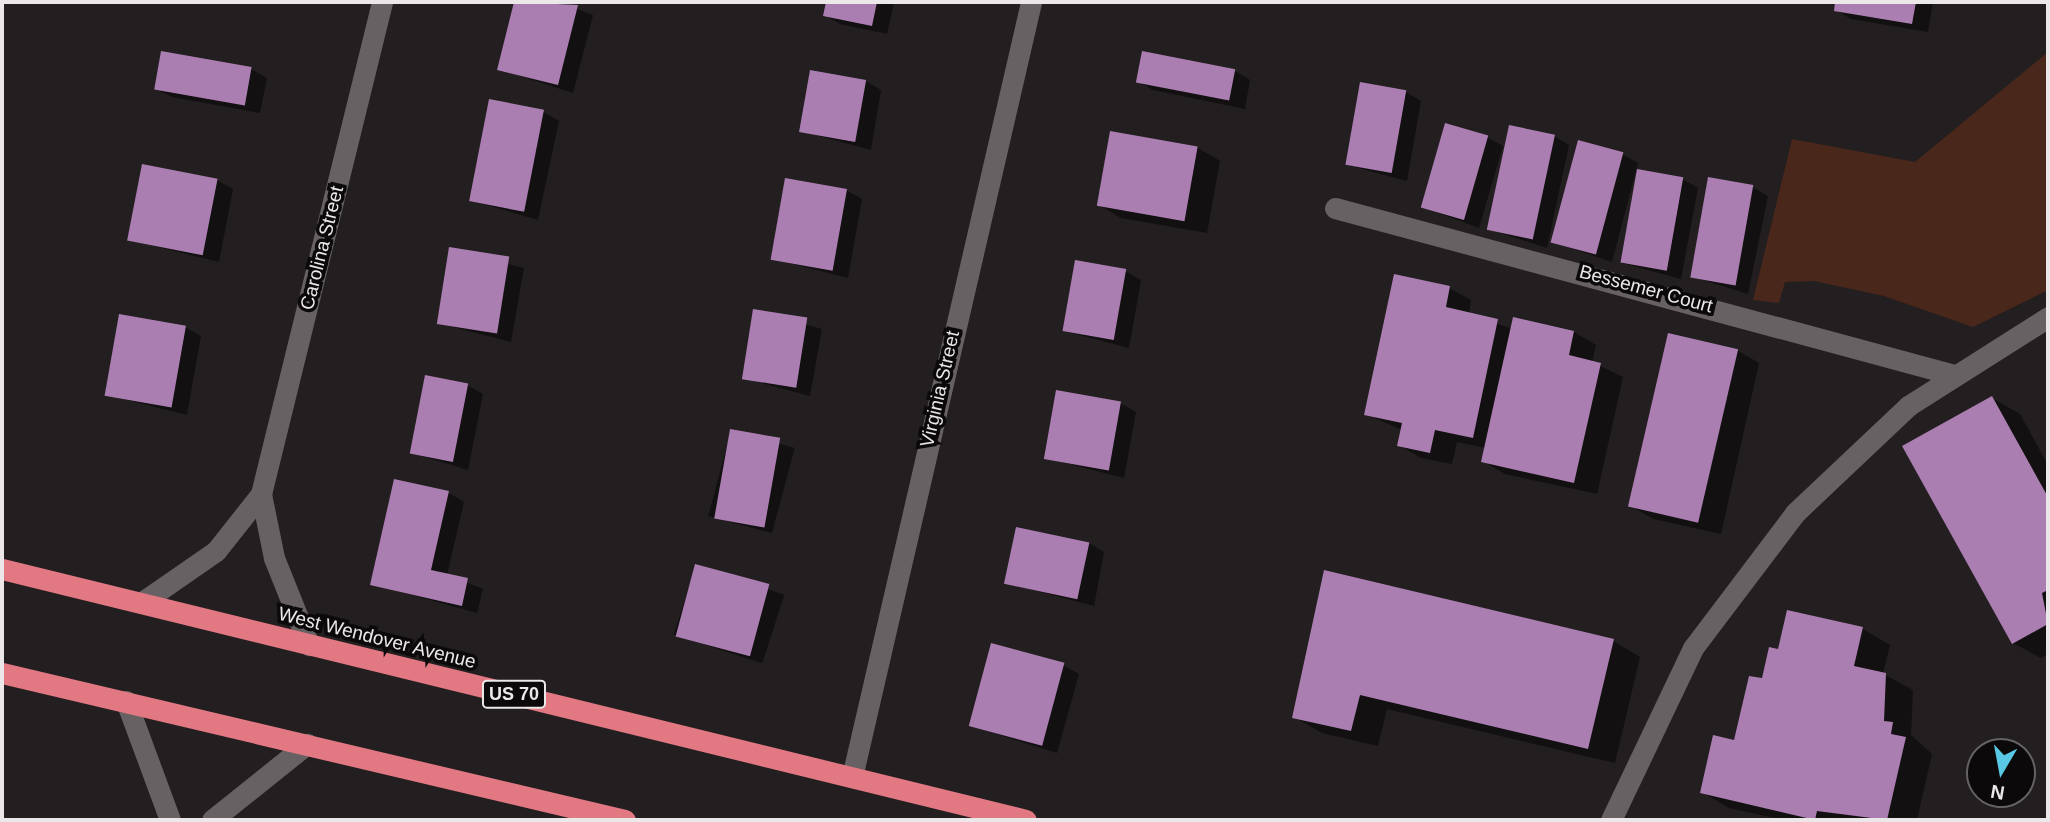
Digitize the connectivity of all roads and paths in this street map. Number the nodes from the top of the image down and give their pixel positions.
1 (382, 2) edge
2 (1031, 2) edge
3 (1335, 208) dead end
4 (2048, 317) edge
5 (1955, 374) junction
6 (261, 494) junction
7 (2, 569) edge
8 (141, 603) junction
9 (309, 645) junction
10 (2, 673) edge
11 (126, 701) junction
12 (307, 744) junction
13 (852, 777) junction
14 (170, 820) edge
15 (212, 820) edge
16 (625, 820) edge
17 (1027, 820) edge
18 (1611, 820) edge

1 - 6 street, Carolina Street
2 - 13 street, Virginia Street
3 - 5 street, Bessemer Court
4 - 5 street
5 - 18 street
6 - 8 street, Carolina Street
6 - 9 street, Carolina Street
7 - 8 highway, West Wendover Avenue / US 70
8 - 9 highway, West Wendover Avenue / US 70
9 - 13 highway, West Wendover Avenue / US 70
10 - 11 highway
11 - 12 highway
11 - 14 street
12 - 15 street
12 - 16 highway
13 - 17 highway, West Wendover Avenue / US 70

